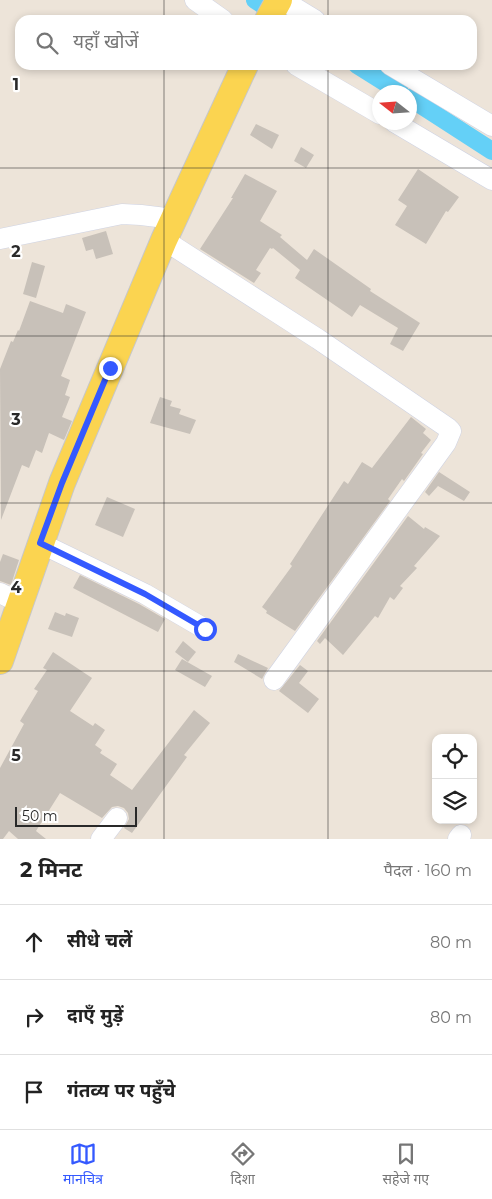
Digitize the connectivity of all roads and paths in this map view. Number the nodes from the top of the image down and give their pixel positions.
1 (195, 0) edge
2 (276, 6) edge
3 (216, 15) edge
4 (301, 15) edge
5 (243, 70) edge
6 (305, 70) edge
7 (398, 70) edge
8 (372, 109) edge
9 (492, 126) edge
10 (408, 130) edge
11 (492, 180) edge
12 (169, 230) junction
13 (0, 239) edge
14 (40, 543) junction
15 (10, 598) edge
16 (205, 629) dead end
17 (0, 661) edge
18 (274, 680) dead end
19 (117, 818) dead end
20 (101, 839) edge

1 - 3 street
2 - 4 street
5 - 12 main road
6 - 8 street
7 - 9 street
10 - 11 street
12 - 13 street
12 - 14 main road
12 - 18 street
14 - 15 main road
14 - 16 street
15 - 17 main road
19 - 20 street

